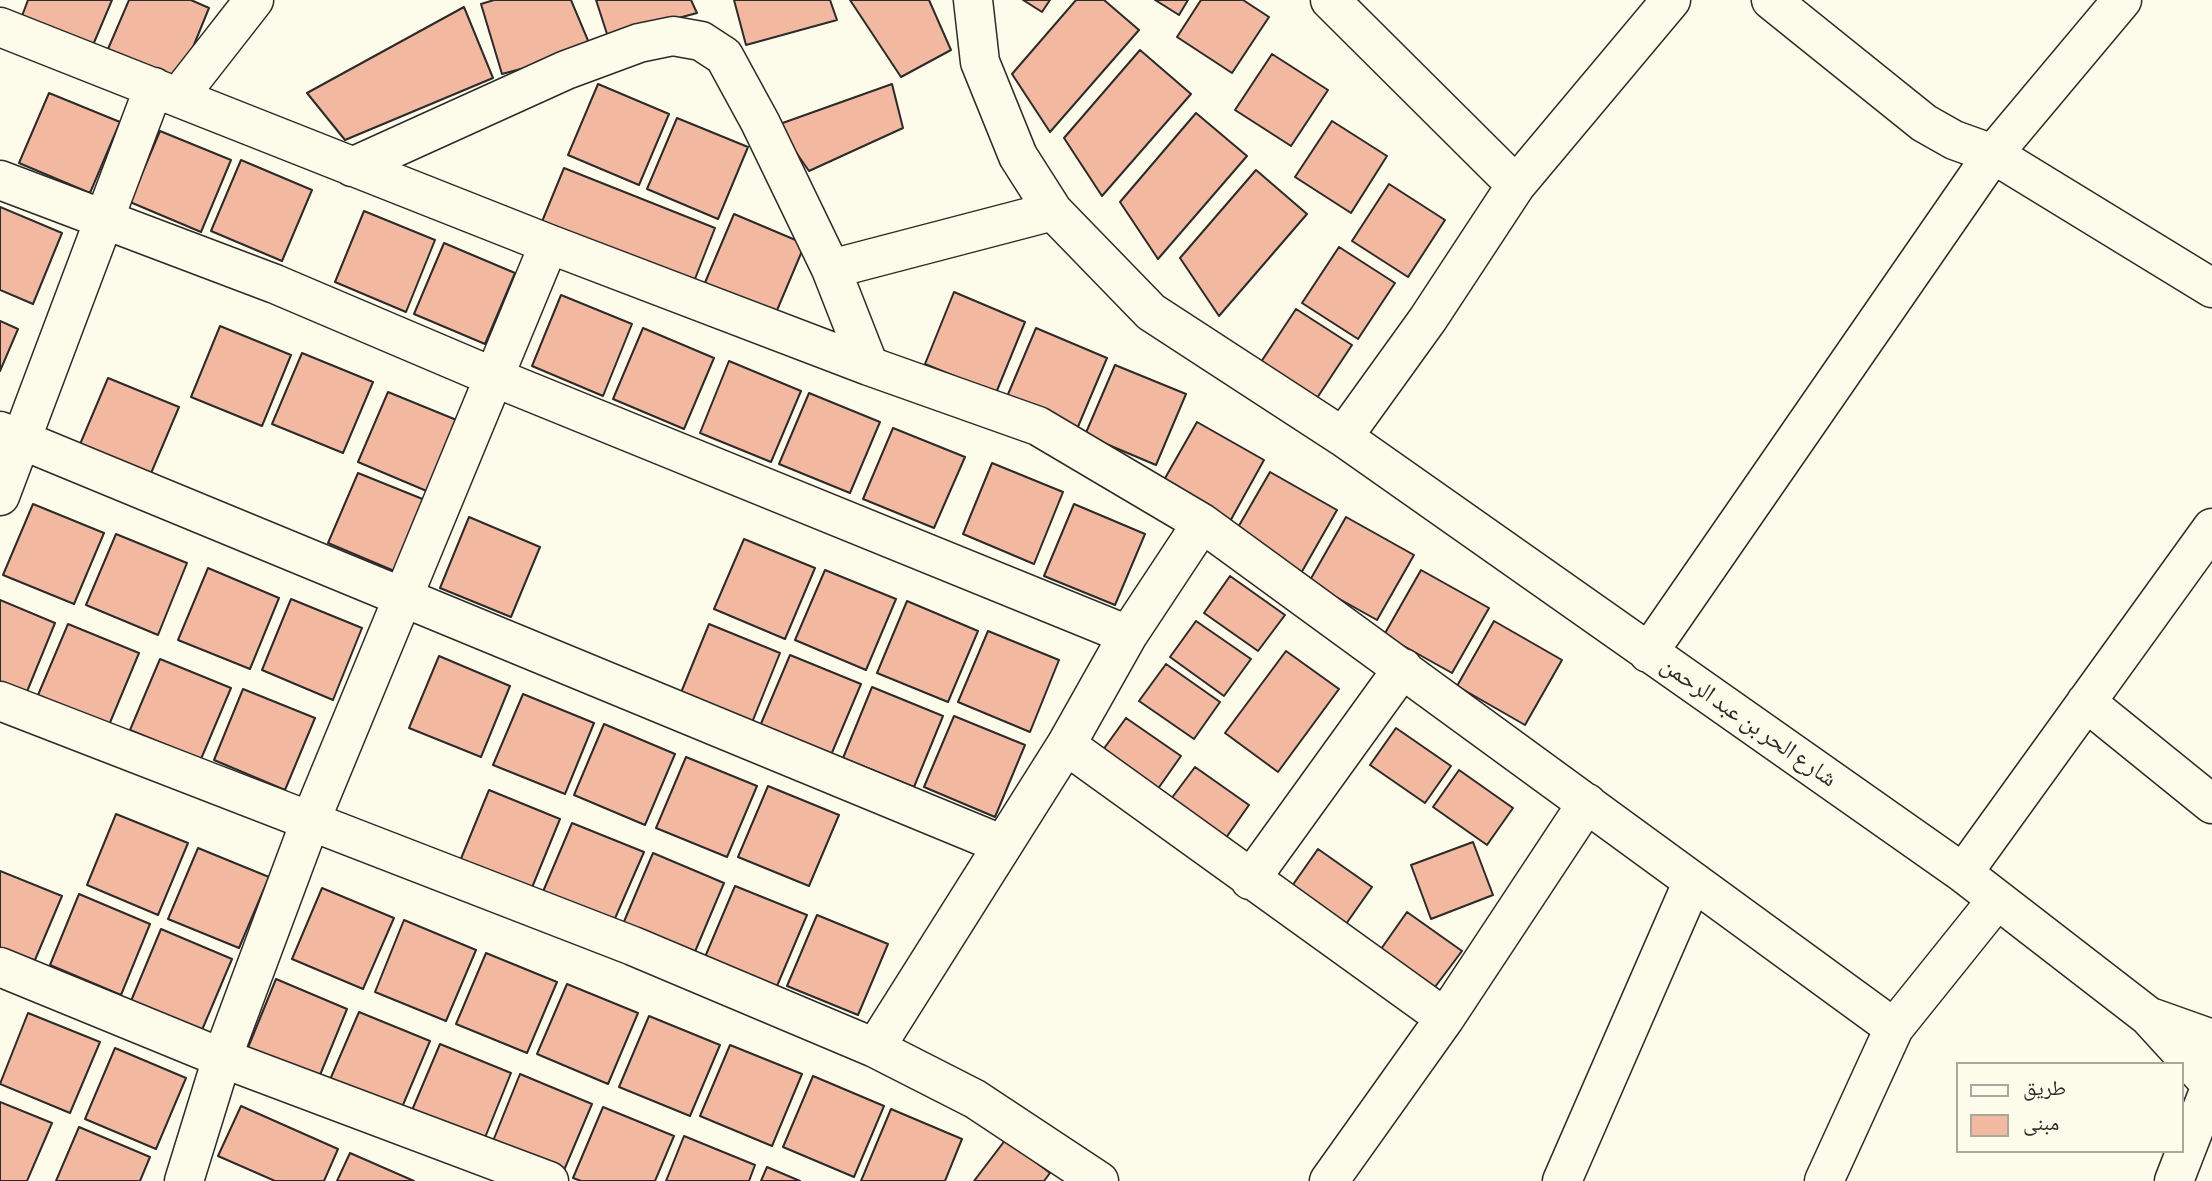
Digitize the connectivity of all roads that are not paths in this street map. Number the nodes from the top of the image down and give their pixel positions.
1 (254, 0) edge
2 (973, 0) edge
3 (1330, 0) edge
4 (1671, 0) edge
5 (1771, 0) edge
6 (2122, 0) edge
7 (0, 27) edge
8 (166, 92) junction
9 (1993, 154) junction
10 (352, 167) junction
11 (0, 180) edge
12 (1516, 185) junction
13 (1053, 211) junction
14 (104, 219) junction
15 (549, 244) junction
16 (831, 269) junction
17 (2212, 288) edge
18 (869, 366) junction
19 (496, 378) junction
20 (12, 436) edge
21 (1343, 437) junction
22 (0, 496) edge
23 (1202, 523) junction
24 (2212, 528) edge
25 (404, 595) junction
26 (1128, 635) junction
27 (1648, 653) junction
28 (1403, 668) junction
29 (0, 701) edge
30 (2086, 702) junction
31 (1066, 745) junction
32 (1587, 803) junction
33 (2212, 804) edge
34 (310, 822) junction
35 (1001, 845) junction
36 (1963, 873) junction
37 (1250, 880) junction
38 (1692, 883) junction
39 (1996, 901) junction
40 (0, 967) edge
41 (2148, 1016) junction
42 (1445, 1018) junction
43 (1894, 1028) junction
44 (2212, 1039) edge
45 (875, 1048) junction
46 (222, 1058) junction
47 (2211, 1085) edge
48 (2212, 1152) edge
49 (184, 1181) edge
50 (549, 1181) edge
51 (1099, 1181) edge
52 (1329, 1181) edge
53 (1562, 1181) edge
54 (1824, 1181) edge
55 (2176, 1181) edge

1 - 8 street
2 - 13 street, شارع الحر بن عبد الرحمن
3 - 12 street
4 - 12 street
5 - 9 street
6 - 9 street
7 - 8 street
8 - 10 street
8 - 14 street
9 - 17 street
9 - 27 street
10 - 15 street
10 - 16 street
11 - 14 street
12 - 21 street
13 - 16 street
13 - 21 street, شارع الحر بن عبد الرحمن
14 - 19 street
14 - 20 street
15 - 18 street
15 - 19 street
16 - 18 street
18 - 23 street
19 - 25 street
19 - 26 street
20 - 22 street
20 - 25 street
21 - 27 street, شارع الحر بن عبد الرحمن
23 - 26 street
23 - 28 street
24 - 30 street
25 - 34 street
25 - 35 street
26 - 31 street
27 - 36 street, شارع الحر بن عبد الرحمن
28 - 32 street
28 - 37 street
29 - 34 street
30 - 33 street
30 - 36 street
31 - 35 street
31 - 37 street
32 - 38 street
32 - 42 street
34 - 45 street
34 - 46 street
35 - 45 street
36 - 39 street, شارع الحر بن عبد الرحمن
37 - 42 street
38 - 43 street
38 - 53 street
39 - 41 street, شارع الحر بن عبد الرحمن
39 - 43 street
40 - 46 street
41 - 44 street, شارع الحر بن عبد الرحمن
41 - 47 street, شارع الحر بن عبد الرحمن
42 - 52 street
43 - 54 street
45 - 51 street
46 - 49 street
46 - 50 street
47 - 55 street
48 - 55 street

